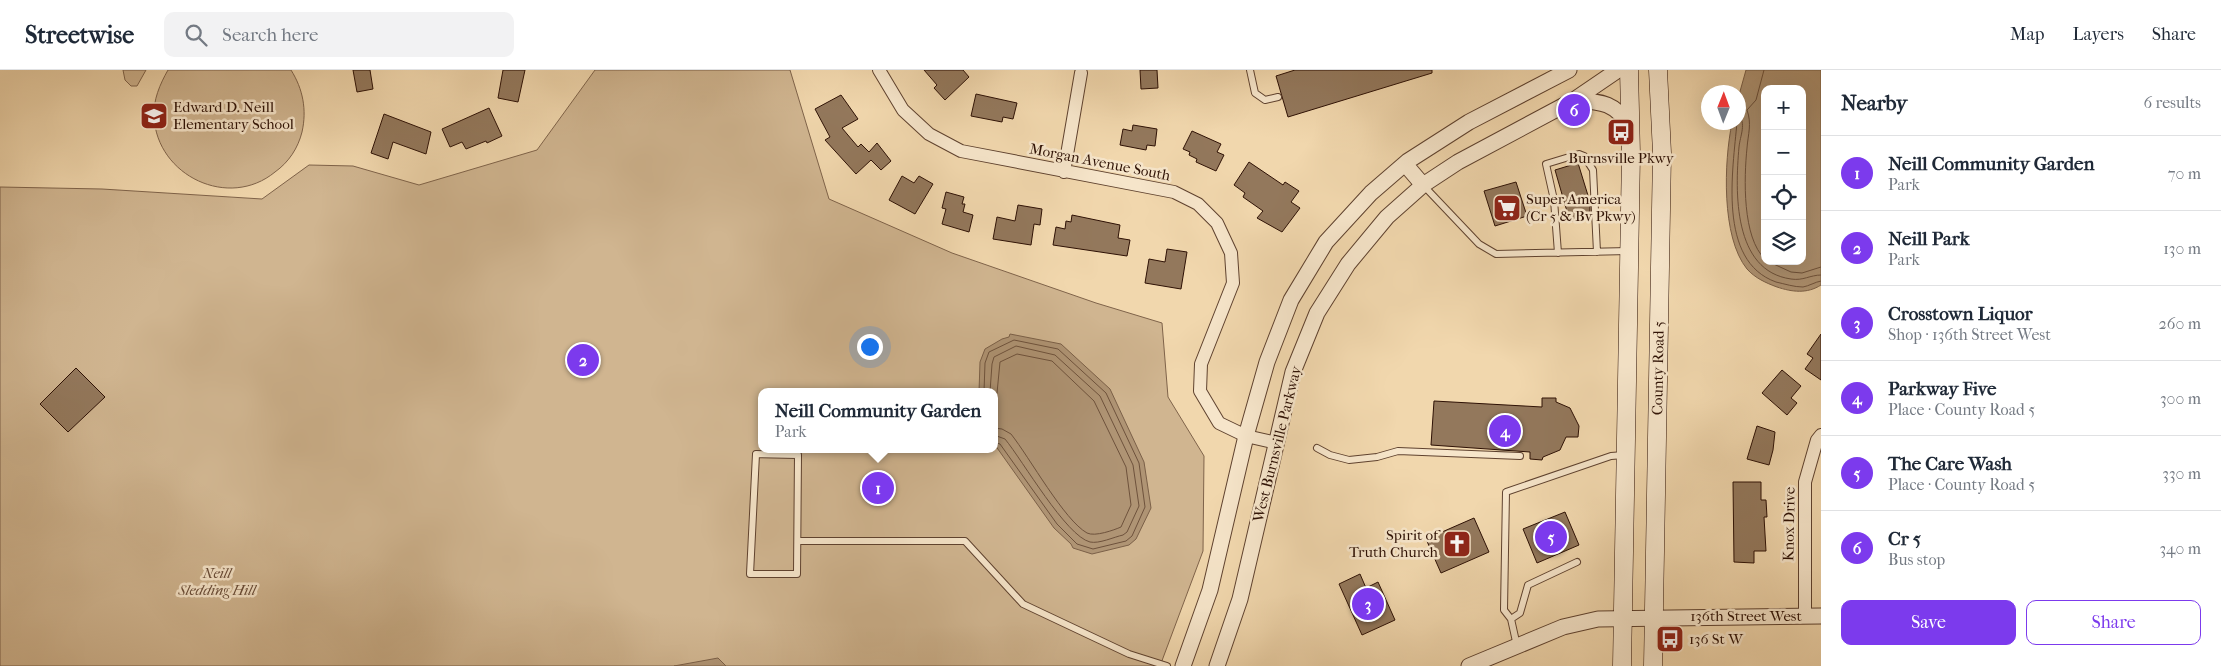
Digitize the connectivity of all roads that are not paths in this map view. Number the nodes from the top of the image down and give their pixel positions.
1 (879, 70) edge
2 (1250, 70) edge
3 (1569, 70) edge
4 (1618, 70) edge
5 (1629, 70) edge
6 (1658, 70) edge
7 (1081, 73) dead end
8 (1278, 97) dead end
9 (1574, 100) junction
10 (1630, 126) junction
11 (1405, 164) junction
12 (1064, 172) junction
13 (1423, 185) junction
14 (1629, 251) junction
15 (1597, 252) junction
16 (1558, 253) junction
17 (1821, 435) edge
18 (1246, 436) junction
19 (1276, 443) junction
20 (1317, 448) dead end
21 (1626, 455) junction
22 (1520, 456) dead end
23 (798, 540) junction
24 (1577, 562) dead end
25 (1804, 616) junction
26 (1821, 616) edge
27 (1654, 617) junction
28 (1623, 618) junction
29 (1511, 619) junction
30 (1517, 646) junction
31 (1167, 666) edge
32 (1183, 666) edge
33 (1217, 666) edge
34 (1469, 666) edge
35 (1622, 666) edge
36 (1654, 666) edge

1 - 12 street, Morgan Avenue South
2 - 8 lane
3 - 11 street, West Burnsville Parkway
4 - 9 street, West Burnsville Parkway
5 - 10 main road, County Road 5
6 - 27 main road, County Road 5
7 - 12 street
9 - 10 street
9 - 13 street, West Burnsville Parkway
10 - 14 main road, County Road 5
11 - 13 street
11 - 18 street, West Burnsville Parkway
12 - 18 street, Morgan Avenue South
13 - 16 lane
13 - 19 street, West Burnsville Parkway
14 - 15 lane
14 - 21 main road, County Road 5
15 - 16 lane
15 - 16 lane
17 - 25 street, Knox Drive
18 - 19 street, Morgan Avenue South
18 - 32 street, West Burnsville Parkway
19 - 33 street, West Burnsville Parkway
20 - 22 lane
21 - 28 main road, County Road 5
21 - 29 lane
23 - 23 lane
23 - 31 lane
24 - 29 lane
25 - 26 street, 136th Street West
25 - 27 street, 136th Street West
27 - 28 street, 136th Street West
27 - 36 main road, County Road 5
28 - 30 street, 136th Street West
28 - 35 main road, County Road 5
29 - 30 lane
30 - 34 street, 136th Street West

